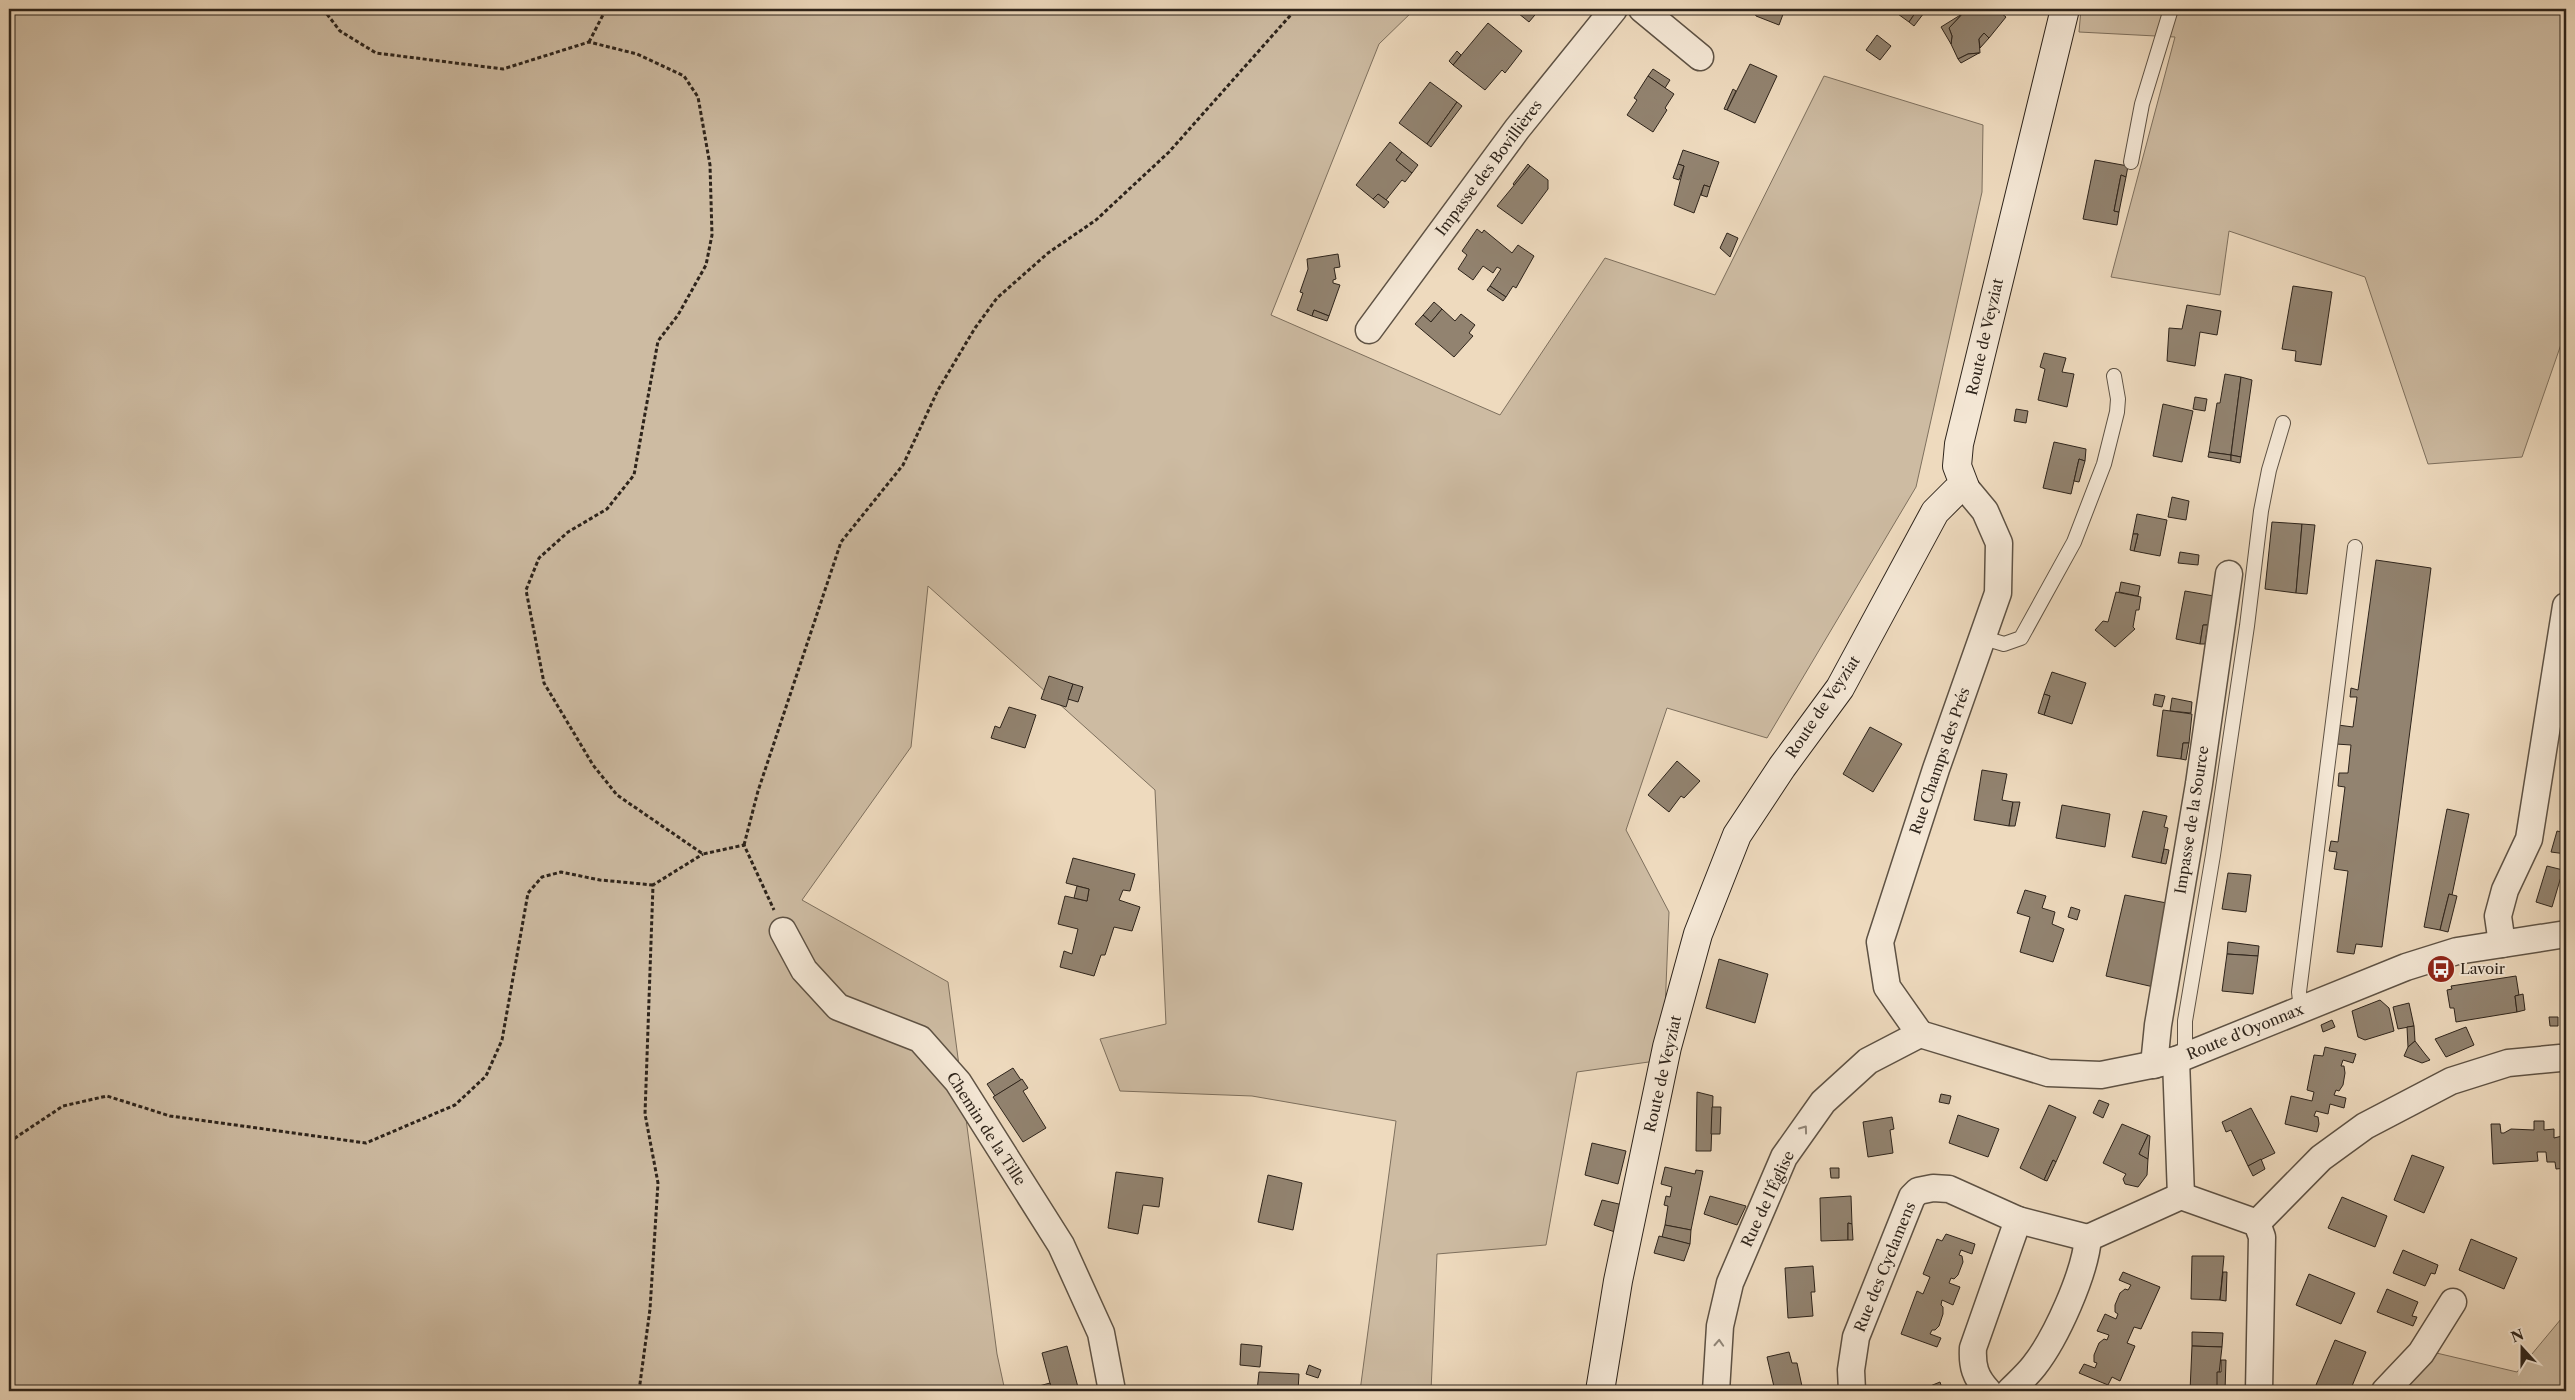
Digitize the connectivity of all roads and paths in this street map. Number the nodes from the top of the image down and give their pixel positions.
1 (323, 9) edge
2 (606, 9) edge
3 (1296, 9) edge
4 (1614, 9) edge
5 (1642, 9) edge
6 (2171, 9) edge
7 (2066, 10) edge
8 (589, 42) junction
9 (1700, 57) dead end
10 (2130, 162) dead end
11 (1369, 330) dead end
12 (2114, 376) dead end
13 (2283, 423) dead end
14 (1965, 487) junction
15 (2355, 547) dead end
16 (2229, 574) dead end
17 (2566, 606) edge
18 (1984, 638) junction
19 (744, 845) junction
20 (703, 854) junction
21 (653, 885) junction
22 (783, 931) joint
23 (2566, 934) edge
24 (2502, 944) junction
25 (2301, 1009) junction
26 (1920, 1034) junction
27 (2560, 1058) dead end
28 (2172, 1060) junction
29 (9, 1142) edge
30 (2181, 1196) junction
31 (2018, 1220) junction
32 (2256, 1223) junction
33 (2088, 1238) junction
34 (2453, 1302) dead end
35 (2267, 1388) edge
36 (639, 1391) edge
37 (1112, 1391) edge
38 (1600, 1391) edge
39 (1716, 1391) edge
40 (1852, 1391) edge
41 (1988, 1391) edge
42 (2010, 1391) edge
43 (2385, 1391) edge

1 - 8 path
2 - 8 path
3 - 19 path
4 - 11 street, Impasse des Bovillières
5 - 9 street
6 - 10 lane
7 - 14 street, Route de Veyziat
8 - 20 path
12 - 18 lane
13 - 28 lane
14 - 18 street, Rue Champs des Prés
14 - 38 street, Route de Veyziat
15 - 25 lane
16 - 28 street, Impasse de la Source
17 - 24 street
18 - 26 street, Rue Champs des Prés
19 - 20 path
19 - 22 path
20 - 21 path
21 - 29 path
21 - 36 path
22 - 37 street, Chemin de la Tille
23 - 24 street, Route d'Oyonnax
24 - 25 street, Route d'Oyonnax
25 - 28 street, Route d'Oyonnax
26 - 28 street, Route d'Oyonnax
39 -> 26 street, Rue de l'Église
27 - 32 street
28 - 30 street
30 - 32 street
30 - 33 street
31 - 33 street, Rue des Cyclamens
31 - 40 street, Rue des Cyclamens
31 - 41 street
32 - 35 street
33 - 42 street
34 - 43 street

